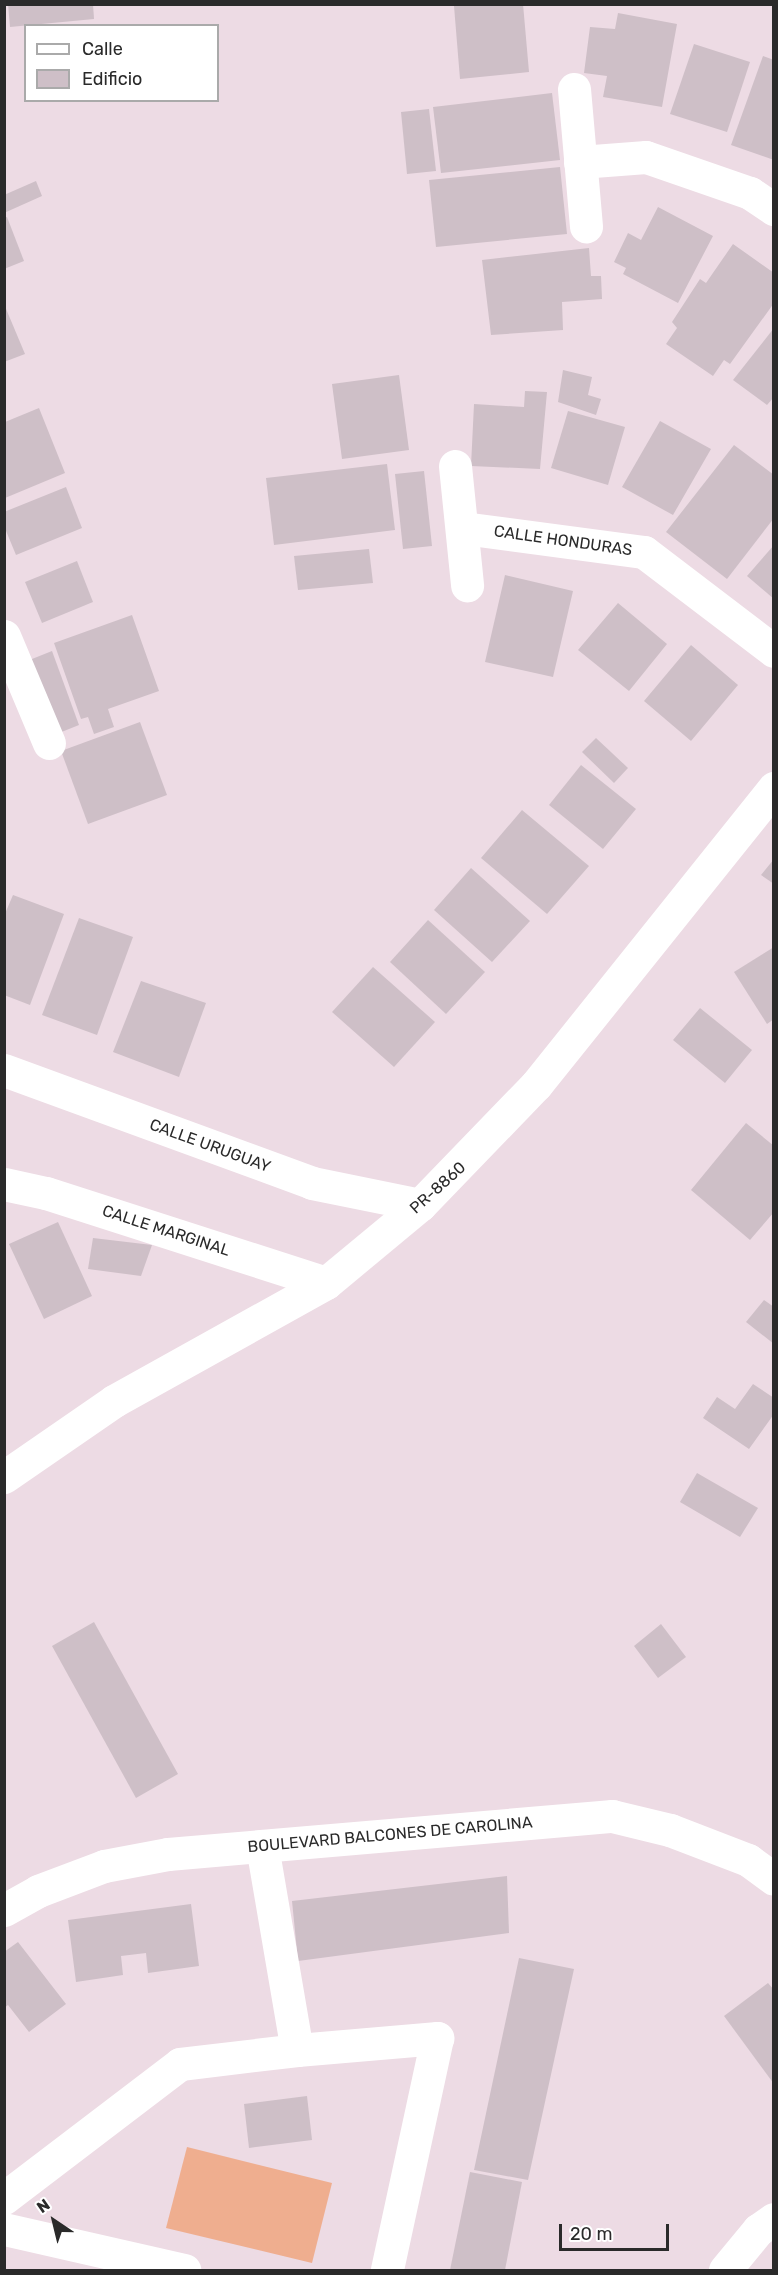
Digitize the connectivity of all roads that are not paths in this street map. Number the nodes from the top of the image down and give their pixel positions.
1 (574, 90) dead end
2 (580, 162) junction
3 (774, 209) edge
4 (586, 226) dead end
5 (454, 466) dead end
6 (463, 528) junction
7 (467, 585) dead end
8 (4, 636) edge
9 (774, 651) edge
10 (49, 743) dead end
11 (774, 788) edge
12 (4, 1070) edge
13 (4, 1184) edge
14 (420, 1205) junction
15 (326, 1283) junction
16 (4, 1477) edge
17 (262, 1846) junction
18 (774, 1879) edge
19 (4, 1910) edge
20 (297, 2050) junction
21 (4, 2198) edge
22 (774, 2219) edge
23 (4, 2229) edge
24 (184, 2271) edge
25 (387, 2271) edge
26 (725, 2271) edge

1 - 2 street
2 - 3 street
2 - 4 street
5 - 6 street
6 - 7 street
6 - 9 street, CALLE HONDURAS
8 - 10 street
11 - 14 street, PR-8860 / PR-8860
12 - 14 street, CALLE URUGUAY
13 - 15 street, CALLE MARGINAL
14 - 15 street, PR-8860 / PR-8860
15 - 16 street, PR-8860 / PR-8860
17 - 18 street, BOULEVARD BALCONES DE CAROLINA
17 - 19 street, BOULEVARD BALCONES DE CAROLINA
17 - 20 street
20 - 21 street
20 - 25 street
22 - 26 street
23 - 24 street

